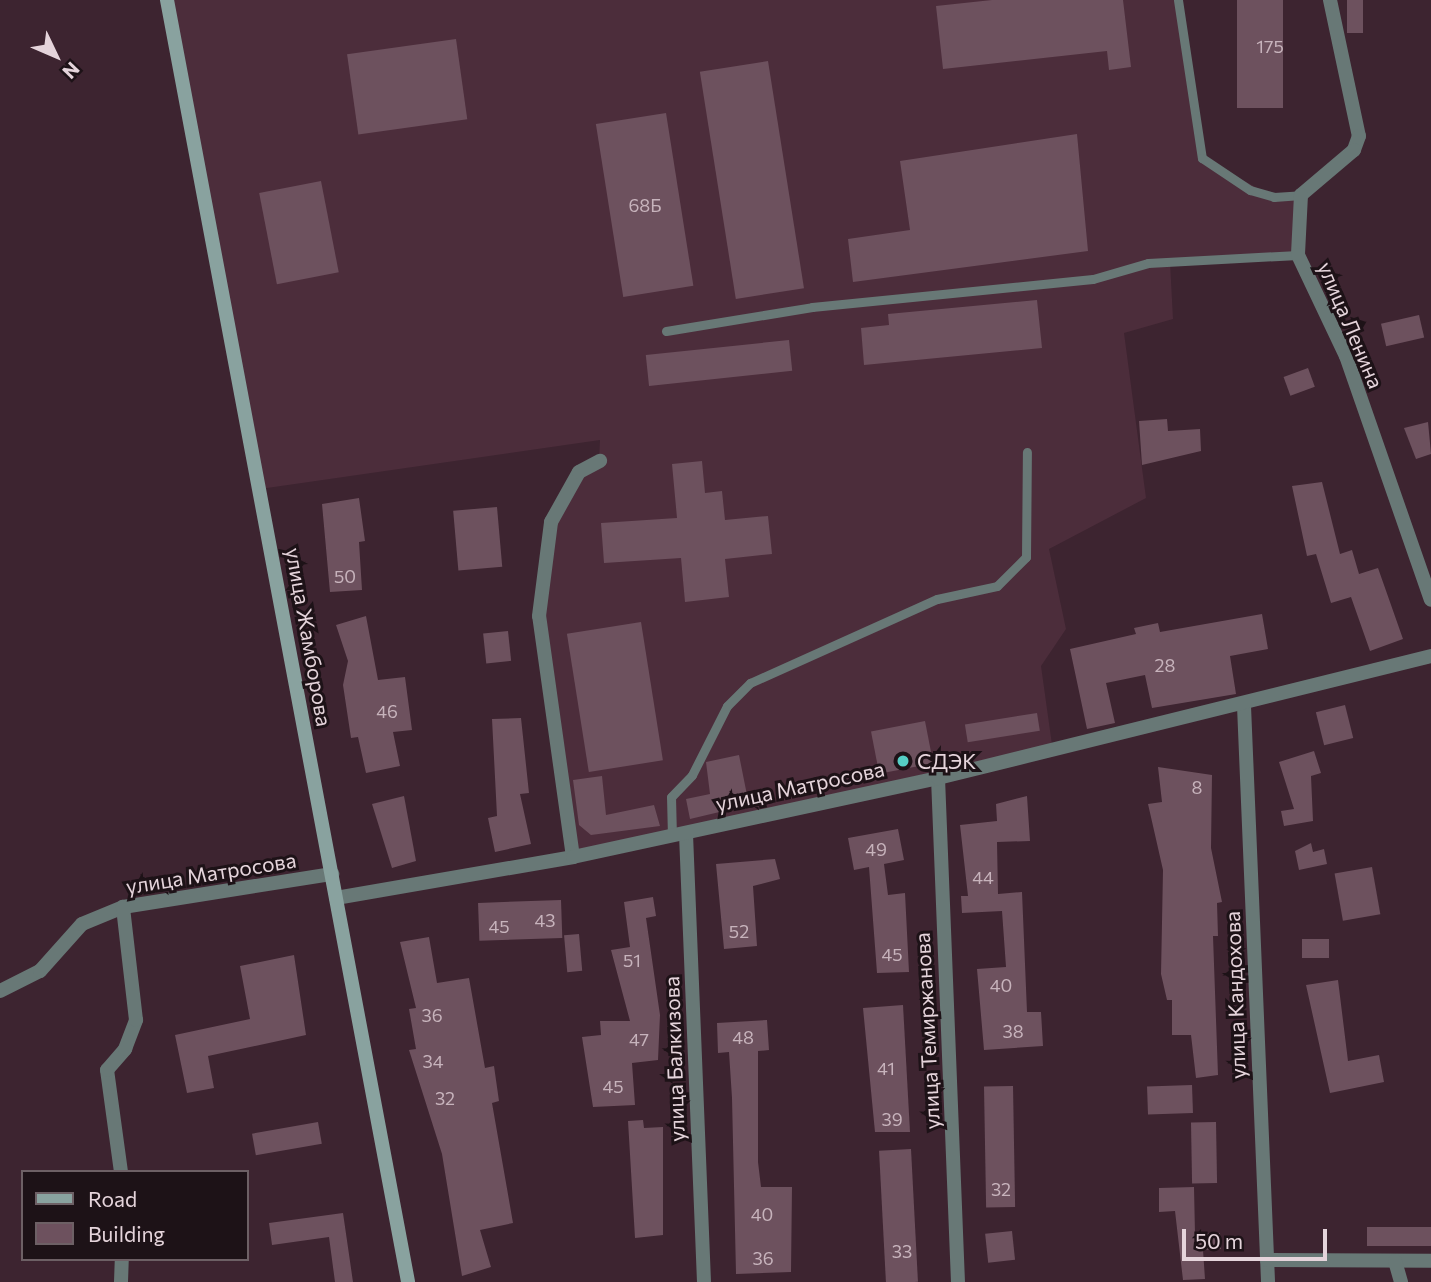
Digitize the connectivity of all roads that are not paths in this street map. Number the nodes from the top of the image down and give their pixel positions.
1 (167, 0) edge
2 (1178, 0) edge
3 (1330, 0) edge
4 (1301, 195) junction
5 (1297, 255) junction
6 (666, 331) dead end
7 (1027, 452) dead end
8 (600, 461) dead end
9 (1431, 600) edge
10 (1431, 656) edge
11 (1244, 706) junction
12 (938, 778) junction
13 (679, 835) junction
14 (573, 857) junction
15 (332, 874) junction
16 (336, 898) junction
17 (123, 907) junction
18 (0, 991) edge
19 (121, 1170) edge
20 (1267, 1260) junction
21 (122, 1261) edge
22 (1395, 1261) junction
23 (1431, 1261) edge
24 (121, 1282) edge
25 (408, 1282) edge
26 (704, 1282) edge
27 (958, 1282) edge
28 (1268, 1282) edge
29 (1401, 1282) edge

1 - 15 street, улица Жамборова
2 - 4 lane
3 - 4 street
4 - 5 street, улица Ленина
5 - 6 lane
5 - 9 street, улица Ленина
7 - 13 lane
8 - 14 street
10 - 11 street, улица Матросова
11 - 12 street, улица Матросова
11 - 20 street, улица Кандохова
12 - 13 street, улица Матросова
12 - 27 street, улица Темиржанова
13 - 14 street, улица Матросова
13 - 26 street, улица Балкизова
14 - 16 street, улица Матросова
15 - 16 street, улица Жамборова
15 - 17 street, улица Матросова
16 - 25 street, улица Жамборова
17 - 18 street, улица Матросова
17 - 19 street
20 - 22 street
20 - 28 street, улица Кандохова
21 - 24 street
22 - 23 street
22 - 29 street

